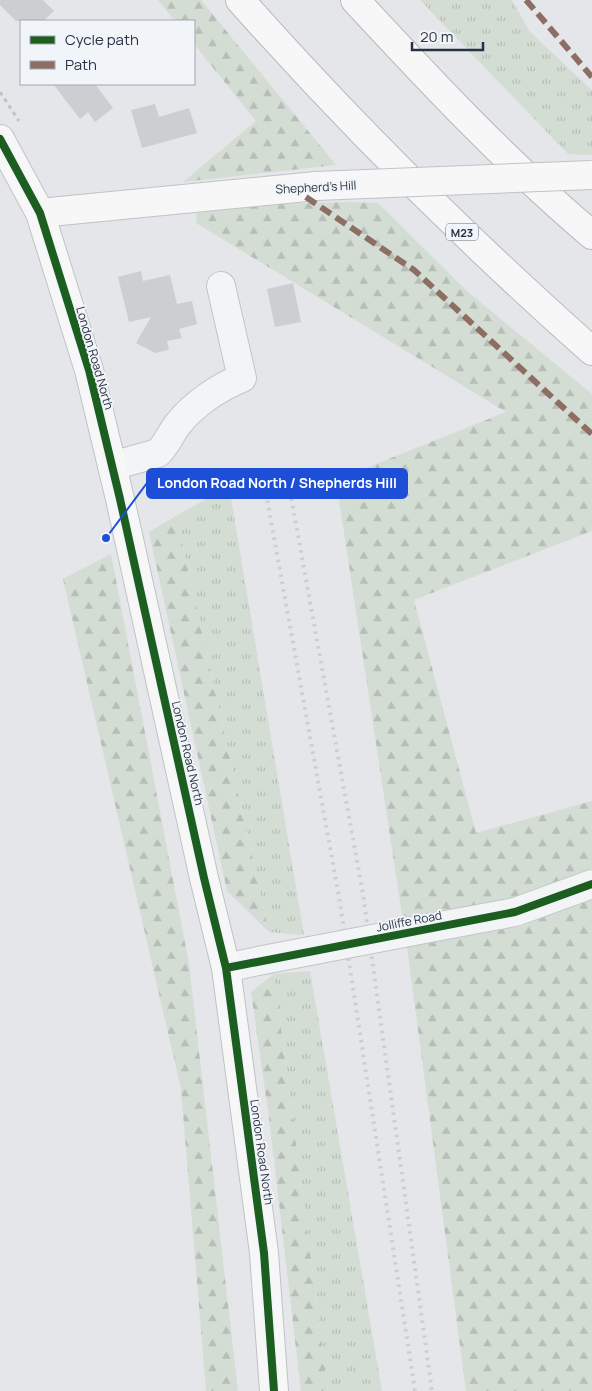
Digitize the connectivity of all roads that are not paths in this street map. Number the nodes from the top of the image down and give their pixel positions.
1 (240, 0) edge
2 (355, 0) edge
3 (0, 139) edge
4 (592, 175) edge
5 (40, 213) junction
6 (592, 235) edge
7 (221, 286) dead end
8 (592, 351) edge
9 (112, 466) junction
10 (592, 884) edge
11 (226, 968) junction
12 (274, 1391) edge

1 - 8 main road, M23
2 - 6 main road
3 - 5 main road, London Road North
4 - 5 main road, Shepherd's Hill, bridge
5 - 9 main road, London Road North
7 - 9 street
9 - 11 main road, London Road North
10 - 11 street, Jolliffe Road, bridge
11 - 12 main road, London Road North

